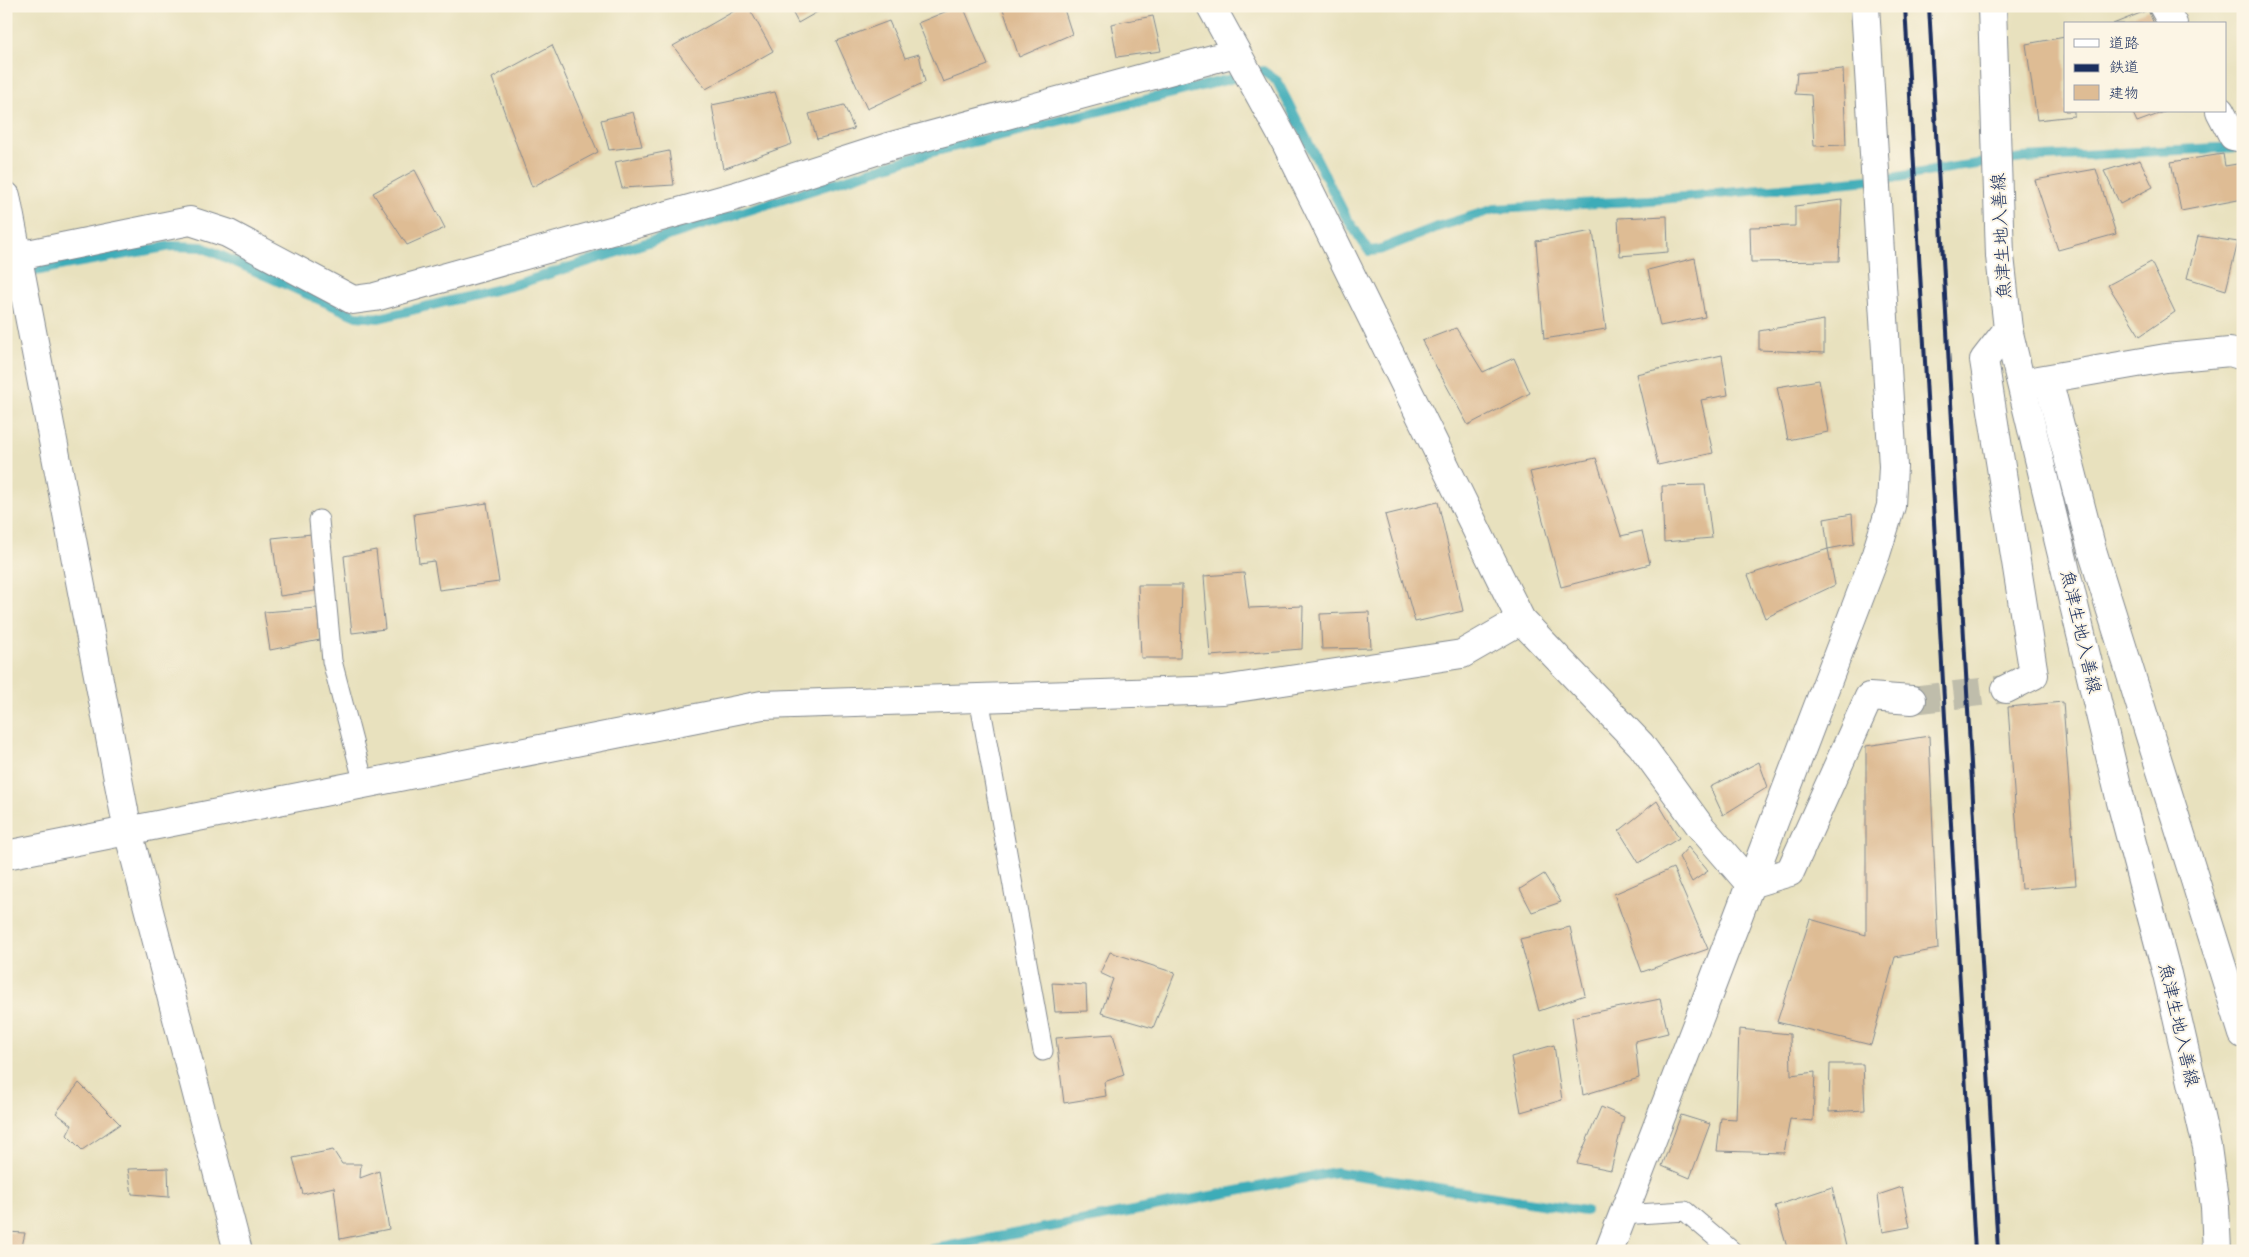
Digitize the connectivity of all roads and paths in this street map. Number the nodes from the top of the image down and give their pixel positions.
1 (1211, 6) edge
2 (1865, 6) edge
3 (1992, 6) edge
4 (2164, 6) edge
5 (2172, 22) edge
6 (1235, 53) junction
7 (2221, 112) edge
8 (2243, 138) edge
9 (6, 196) edge
10 (18, 256) junction
11 (2008, 330) junction
12 (2243, 356) edge
13 (2048, 379) junction
14 (2022, 383) junction
15 (319, 520) dead end
16 (1521, 620) junction
17 (2006, 689) tunnel mouth
18 (979, 698) junction
19 (1912, 700) tunnel mouth
20 (364, 784) junction
21 (128, 831) junction
22 (6, 855) edge
23 (1750, 884) junction
24 (2243, 1034) edge
25 (1042, 1051) dead end
26 (1622, 1215) junction
27 (238, 1251) edge
28 (1608, 1251) edge
29 (1732, 1251) edge
30 (2217, 1251) edge

1 - 6 street
2 - 23 street
3 - 11 street, 魚津生地入善線
4 - 5 street
6 - 10 street
6 - 16 street
7 - 8 street
9 - 10 street
10 - 21 street
11 - 14 street, 魚津生地入善線
11 - 17 street
12 - 13 street
13 - 14 street
13 - 24 street
14 - 30 street, 魚津生地入善線
15 - 20 lane
16 - 18 street
16 - 23 street
18 - 20 street
18 - 25 lane
19 - 23 street
20 - 21 street
21 - 22 street
21 - 27 street
23 - 26 street
26 - 28 street
26 - 29 lane

